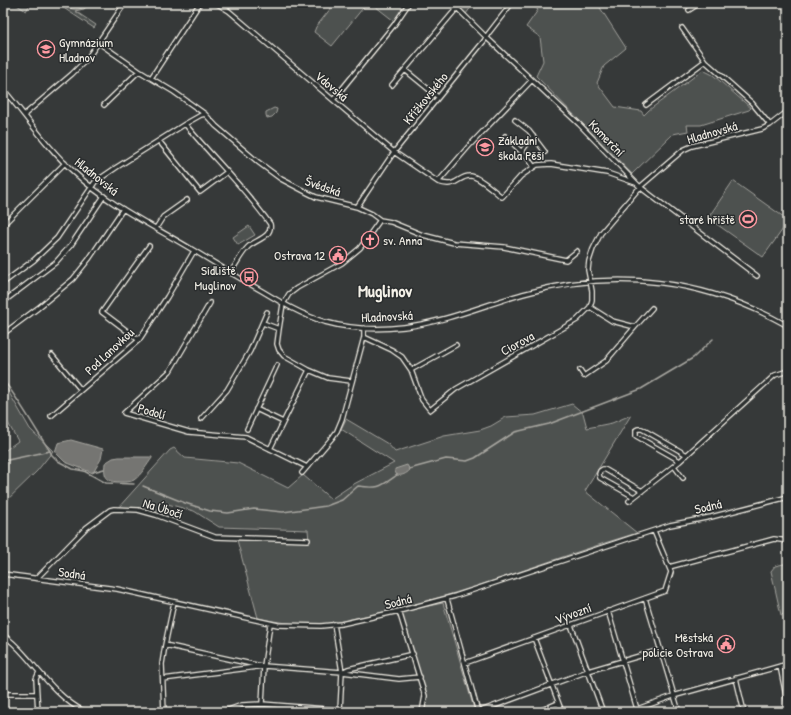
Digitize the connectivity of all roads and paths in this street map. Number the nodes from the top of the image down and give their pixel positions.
1 (125, 3) edge
2 (200, 3) edge
3 (216, 3) edge
4 (409, 3) edge
5 (452, 3) edge
6 (700, 3) edge
7 (511, 4) edge
8 (457, 8) junction
9 (690, 10) dead end
10 (682, 28) dead end
11 (486, 38) junction
12 (99, 43) junction
13 (705, 61) junction
14 (405, 70) junction
15 (139, 71) junction
16 (151, 78) junction
17 (532, 80) junction
18 (392, 85) dead end
19 (3, 89) edge
20 (438, 97) junction
21 (333, 100) junction
22 (104, 105) dead end
23 (646, 105) dead end
24 (788, 112) edge
25 (205, 114) junction
26 (24, 115) junction
27 (515, 120) dead end
28 (185, 124) junction
29 (770, 125) junction
30 (505, 136) dead end
31 (533, 136) junction
32 (159, 141) junction
33 (522, 151) junction
34 (394, 152) junction
35 (545, 152) dead end
36 (65, 163) junction
37 (534, 167) junction
38 (227, 172) junction
39 (438, 182) junction
40 (636, 183) junction
41 (640, 187) junction
42 (92, 188) junction
43 (104, 196) junction
44 (187, 200) dead end
45 (357, 207) junction
46 (123, 208) junction
47 (380, 220) junction
48 (3, 225) edge
49 (156, 228) junction
50 (149, 246) dead end
51 (194, 251) junction
52 (577, 251) dead end
53 (230, 273) junction
54 (757, 276) dead end
55 (590, 281) junction
56 (3, 283) edge
57 (3, 302) edge
58 (210, 303) dead end
59 (283, 304) junction
60 (590, 307) junction
61 (652, 308) dead end
62 (268, 312) dead end
63 (263, 322) junction
64 (788, 326) edge
65 (635, 327) junction
66 (364, 328) junction
67 (279, 329) junction
68 (3, 334) edge
69 (364, 337) junction
70 (139, 340) junction
71 (456, 345) dead end
72 (52, 355) dead end
73 (278, 365) dead end
74 (309, 370) junction
75 (411, 370) junction
76 (580, 370) dead end
77 (788, 371) edge
78 (352, 381) junction
79 (81, 390) junction
80 (256, 409) junction
81 (51, 416) dead end
82 (201, 419) dead end
83 (283, 422) junction
84 (247, 429) dead end
85 (270, 449) junction
86 (687, 455) junction
87 (680, 461) junction
88 (674, 466) junction
89 (307, 467) junction
90 (302, 473) dead end
91 (683, 478) dead end
92 (642, 491) junction
93 (634, 497) junction
94 (788, 497) edge
95 (629, 501) dead end
96 (654, 531) junction
97 (308, 540) dead end
98 (788, 541) edge
99 (669, 567) junction
100 (3, 574) edge
101 (37, 578) junction
102 (645, 598) junction
103 (447, 599) junction
104 (174, 602) junction
105 (399, 611) junction
106 (608, 612) junction
107 (270, 624) junction
108 (334, 624) junction
109 (570, 625) junction
110 (3, 635) edge
111 (534, 638) junction
112 (165, 645) junction
113 (660, 650) junction
114 (413, 654) junction
115 (622, 661) junction
116 (465, 663) junction
117 (788, 664) edge
118 (264, 666) junction
119 (780, 666) junction
120 (588, 671) junction
121 (39, 672) junction
122 (342, 672) junction
123 (420, 677) junction
124 (736, 678) junction
125 (162, 679) junction
126 (551, 685) junction
127 (3, 694) edge
128 (37, 694) junction
129 (673, 696) junction
130 (558, 703) junction
131 (262, 704) junction
132 (788, 706) edge
133 (637, 709) junction
134 (340, 710) junction
135 (38, 712) edge
136 (86, 712) edge
137 (164, 712) edge
138 (223, 712) edge
139 (363, 712) edge
140 (422, 712) edge
141 (478, 712) edge
142 (537, 712) edge
143 (562, 712) edge
144 (603, 712) edge
145 (629, 712) edge
146 (679, 712) edge
147 (744, 712) edge

1 - 12 street
2 - 16 street
3 - 21 street, Vdovská
4 - 21 street
5 - 8 street, Komerční
6 - 9 street
7 - 11 street, Křížkovského
8 - 11 street, Komerční
8 - 14 street
10 - 13 street
11 - 17 street, Komerční
11 - 20 street, Křížkovského
12 - 15 street, Švédská
12 - 26 street
13 - 23 street
13 - 29 street
14 - 18 street
14 - 20 street
15 - 16 street, Švédská
15 - 22 street
16 - 25 street, Švédská
17 - 39 street
17 - 40 street, Komerční
19 - 26 street, Hladnovská
20 - 34 street, Křížkovského
21 - 34 street, Vdovská
24 - 29 street, Hladnovská
25 - 28 street
25 - 45 street, Švédská
26 - 36 street, Hladnovská
27 - 31 street
28 - 32 street
28 - 38 street
29 - 41 street, Hladnovská
30 - 33 street
31 - 33 street
31 - 35 street
32 - 38 street
32 - 42 street
33 - 37 street
34 - 39 street, Vdovská
34 - 45 street, Křížkovského
36 - 42 street, Hladnovská
36 - 48 street
37 - 39 street
37 - 40 street
38 - 53 street
40 - 41 street, Komerční
41 - 54 street, Komerční
41 - 55 street, Hladnovská
42 - 43 street, Hladnovská
42 - 56 street
43 - 46 street, Hladnovská
43 - 57 street
44 - 49 street
45 - 47 street, Švédská
46 - 49 street, Hladnovská
46 - 68 street
47 - 52 street, Švédská
47 - 59 street
49 - 51 street, Hladnovská
50 - 70 street
51 - 53 street, Hladnovská
51 - 70 street, Pod Lanovkou
53 - 59 street, Hladnovská
55 - 60 street
55 - 64 street
55 - 66 street, Hladnovská
58 - 85 street, Podolí
59 - 66 street, Hladnovská
59 - 67 street
60 - 65 street
60 - 75 street, Ciorova
61 - 65 street
62 - 63 street
63 - 67 street
63 - 82 street
65 - 76 street
66 - 69 street
67 - 74 street
69 - 75 street
69 - 78 street
70 - 79 street, Pod Lanovkou
71 - 75 street
72 - 79 street
73 - 80 street
74 - 78 street
74 - 83 street
77 - 86 street
78 - 89 street
79 - 81 street, Pod Lanovkou
80 - 83 street
80 - 84 street
83 - 85 street
85 - 89 street, Podolí
86 - 87 street
86 - 87 street
87 - 88 street
88 - 91 street
88 - 92 street
89 - 90 street
92 - 93 street
92 - 93 street
93 - 95 street
94 - 96 street, Sodná
96 - 99 street
96 - 103 street, Sodná
97 - 101 street, Na Úbočí
98 - 99 street
99 - 102 street, Vývozní
100 - 101 street, Sodná
101 - 104 street, Sodná
102 - 106 street, Vývozní
102 - 113 street
103 - 105 street, Sodná
103 - 116 street
104 - 107 street, Sodná
104 - 112 street
105 - 108 street, Sodná
105 - 114 street
106 - 109 street, Vývozní
106 - 115 street
107 - 108 street, Sodná
107 - 118 street
108 - 122 street
109 - 111 street, Vývozní
109 - 120 street
110 - 121 street
111 - 116 street, Vývozní
111 - 126 street
112 - 118 street
112 - 125 street
113 - 115 street
113 - 129 street
114 - 122 street
114 - 123 street
115 - 120 street
115 - 133 street
116 - 141 street
117 - 119 street
118 - 122 street
118 - 125 street
118 - 131 street
119 - 124 street
119 - 132 street
120 - 126 street
120 - 144 street
121 - 128 street
121 - 136 street
122 - 123 street
122 - 134 street
123 - 140 street
124 - 129 street
124 - 147 street
125 - 137 street
126 - 130 street
126 - 141 street
127 - 128 street
128 - 135 street
129 - 133 street
129 - 146 street
130 - 142 street
130 - 143 street
131 - 134 street
131 - 138 street
133 - 145 street
134 - 139 street

